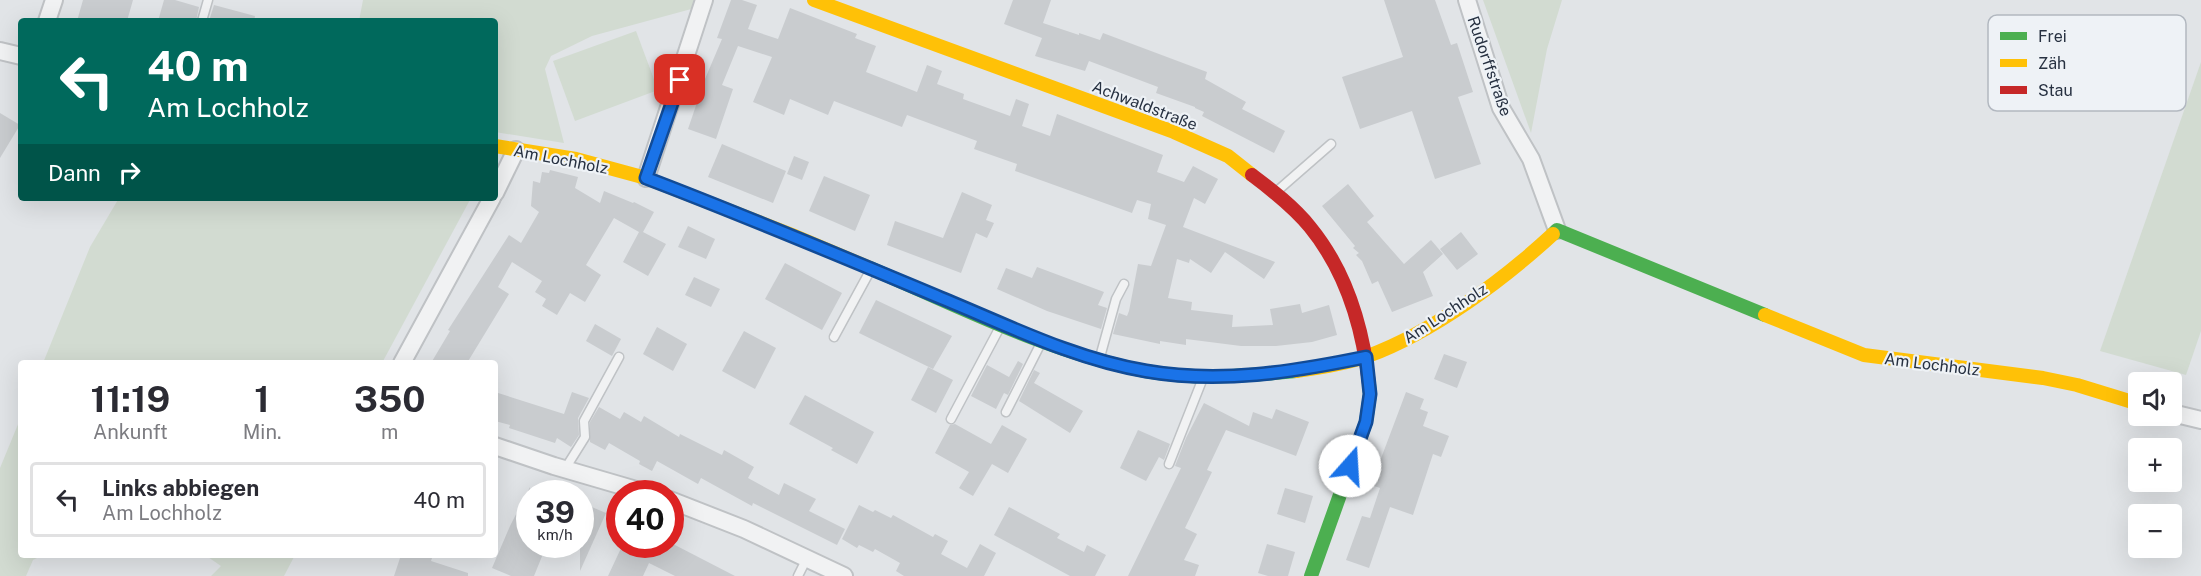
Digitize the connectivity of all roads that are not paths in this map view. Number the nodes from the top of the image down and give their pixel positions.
1 (54, 0) edge
2 (208, 0) edge
3 (704, 0) edge
4 (814, 0) edge
5 (1467, 0) edge
6 (48, 18) edge
7 (203, 18) edge
8 (0, 51) edge
9 (18, 55) edge
10 (1331, 144) dead end
11 (498, 147) edge
12 (516, 150) junction
13 (646, 178) junction
14 (498, 187) edge
15 (1276, 193) junction
16 (490, 201) edge
17 (1557, 230) junction
18 (871, 268) junction
19 (1124, 284) dead end
20 (1002, 324) junction
21 (834, 337) dead end
22 (1042, 341) junction
23 (619, 357) dead end
24 (1366, 357) junction
25 (404, 360) edge
26 (1099, 360) junction
27 (1203, 376) junction
28 (2128, 401) edge
29 (1006, 412) dead end
30 (2182, 415) edge
31 (951, 419) dead end
32 (2201, 420) edge
33 (498, 447) edge
34 (1169, 464) dead end
35 (566, 470) junction
36 (606, 481) edge
37 (684, 505) edge
38 (807, 557) junction
39 (798, 576) edge
40 (844, 576) edge
41 (1311, 576) edge

1 - 6 street
2 - 7 lane
3 - 13 street
4 - 15 street, Achwaldstraße
5 - 17 street, Rudorffstraße
8 - 9 street
10 - 15 lane
11 - 12 street, Am Lochholz
12 - 13 street, Am Lochholz
12 - 14 street
13 - 18 street, Am Lochholz
15 - 24 street, Achwaldstraße
16 - 25 street
17 - 24 street, Am Lochholz
17 - 28 street, Am Lochholz
18 - 20 street, Am Lochholz
18 - 21 lane
19 - 26 lane
20 - 22 street, Am Lochholz
20 - 31 lane
22 - 26 street, Am Lochholz
22 - 29 lane
23 - 35 lane
24 - 27 street, Am Lochholz
24 - 41 street, Achwaldstraße
26 - 27 street, Am Lochholz
27 - 34 lane
30 - 32 street
33 - 35 street
35 - 36 street
37 - 38 street
38 - 39 lane
38 - 40 street

